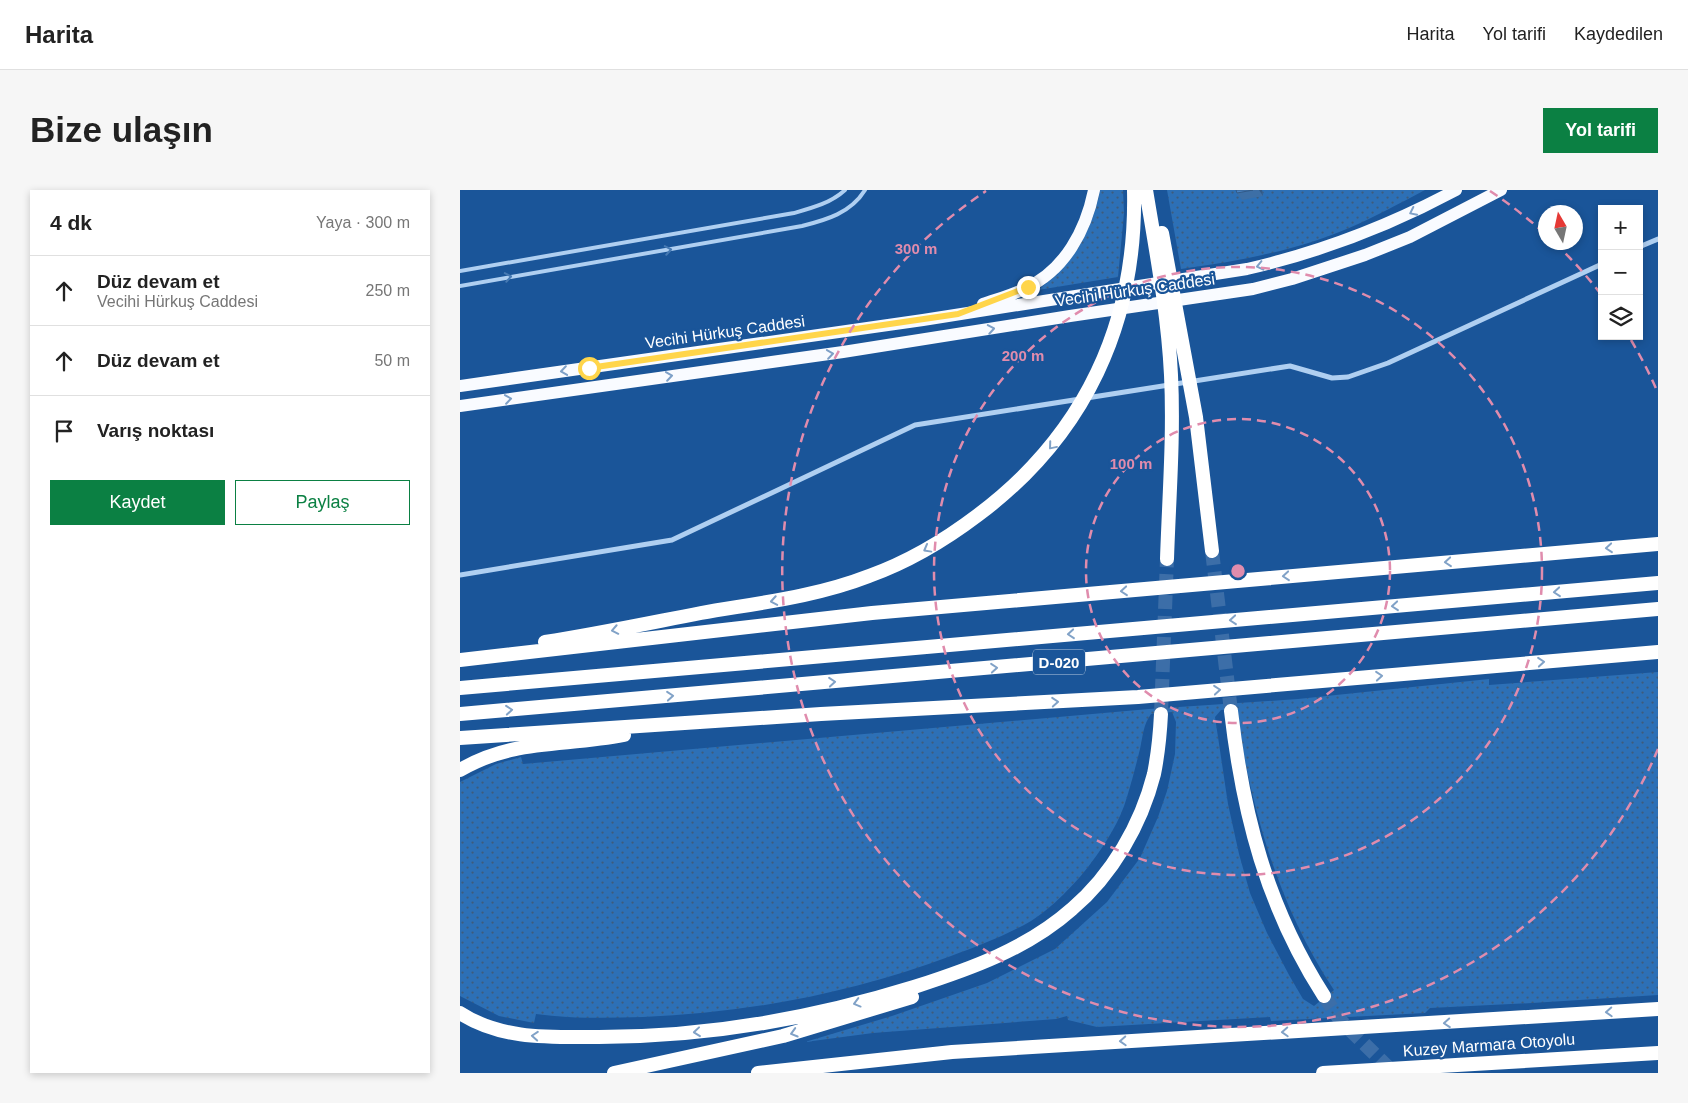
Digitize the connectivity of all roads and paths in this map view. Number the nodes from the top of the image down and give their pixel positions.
1 (845, 190) edge
2 (865, 190) edge
3 (1094, 190) edge
4 (1134, 190) edge
5 (1146, 190) edge
6 (1154, 190) edge
7 (1456, 190) edge
8 (1501, 190) edge
9 (1157, 228) junction
10 (1658, 239) edge
11 (1643, 245) edge
12 (1598, 266) edge
13 (460, 271) edge
14 (460, 286) edge
15 (958, 314) junction
16 (460, 386) edge
17 (460, 406) edge
18 (1658, 544) edge
19 (1212, 551) tunnel mouth
20 (1166, 558) tunnel mouth
21 (460, 575) edge
22 (1658, 583) edge
23 (1658, 609) edge
24 (1658, 652) edge
25 (460, 654) edge
26 (460, 660) edge
27 (460, 688) edge
28 (1231, 711) tunnel mouth
29 (460, 714) edge
30 (1162, 714) tunnel mouth
31 (659, 726) junction
32 (460, 738) edge
33 (460, 770) edge
34 (1033, 938) junction
35 (1324, 996) tunnel mouth
36 (1658, 1009) edge
37 (460, 1013) edge
38 (1658, 1053) edge
39 (614, 1073) edge
40 (758, 1073) edge
41 (1323, 1073) edge

1 - 13 lane
14 -> 2 lane
3 - 15 main road
4 -> 25 highway
5 - 9 highway
6 - 9 highway
7 -> 15 main road, Vecihi Hürkuş Caddesi
17 -> 8 main road, Vecihi Hürkuş Caddesi
9 - 19 highway
9 - 20 highway
10 - 11 street
12 - 21 street
15 -> 16 main road, Vecihi Hürkuş Caddesi
18 -> 26 highway
22 -> 27 highway, D-020
29 -> 23 highway, D-020
31 -> 24 highway
28 - 35 highway
30 - 34 highway
31 - 32 highway
31 - 33 highway
34 -> 37 highway
34 -> 39 highway
36 -> 40 highway
38 - 41 highway, Kuzey Marmara Otoyolu

